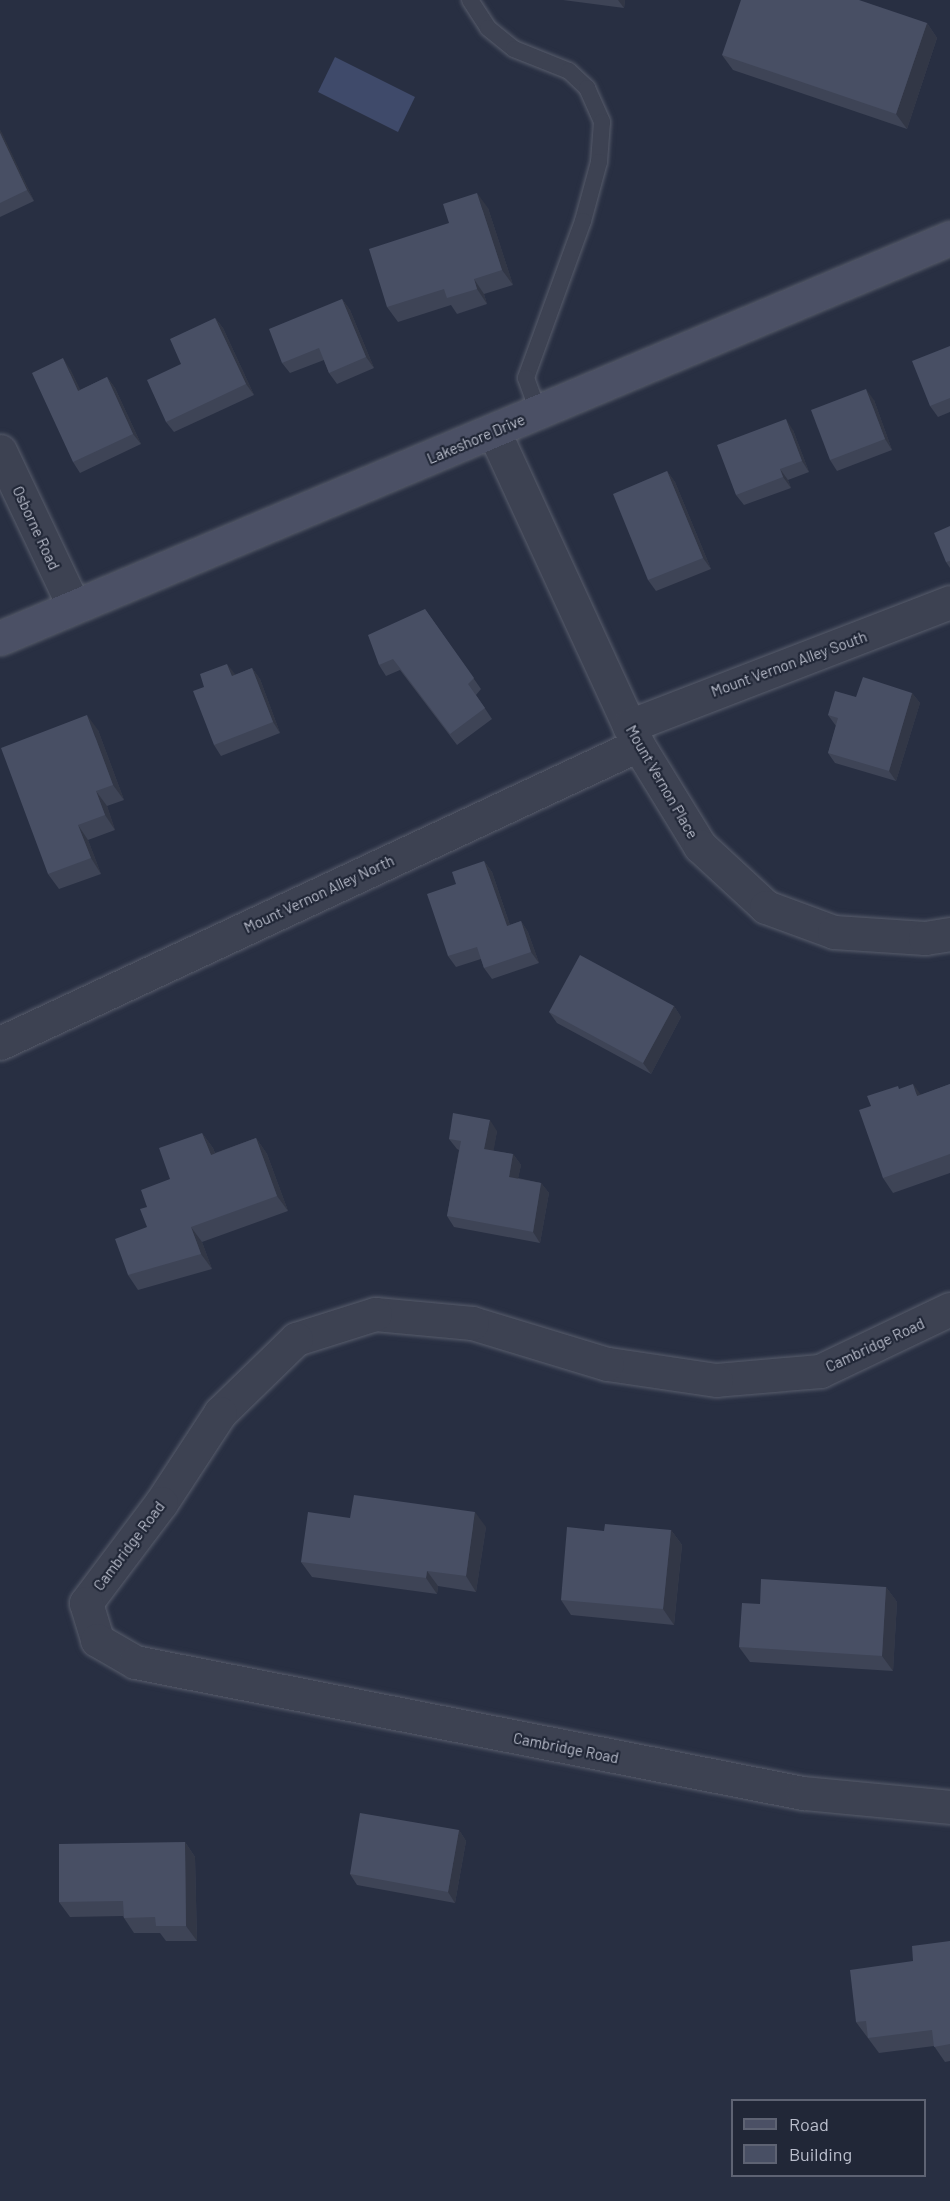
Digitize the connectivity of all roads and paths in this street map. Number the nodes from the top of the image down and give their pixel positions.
1 (470, 0) edge
2 (950, 238) edge
3 (539, 413) junction
4 (494, 432) junction
5 (0, 451) edge
6 (950, 602) edge
7 (73, 605) junction
8 (0, 638) edge
9 (633, 736) junction
10 (950, 934) edge
11 (0, 1043) edge
12 (950, 1309) edge
13 (950, 1807) edge

1 - 3 lane
2 - 3 street, Lakeshore Drive
3 - 4 street, Lakeshore Drive
4 - 7 street, Lakeshore Drive
4 - 9 street, Mount Vernon Place
5 - 7 street, Osborne Road
6 - 9 street, Mount Vernon Alley South
7 - 8 street, Lakeshore Drive
9 - 10 street, Mount Vernon Place
9 - 11 street, Mount Vernon Alley North
12 - 13 street, Cambridge Road

